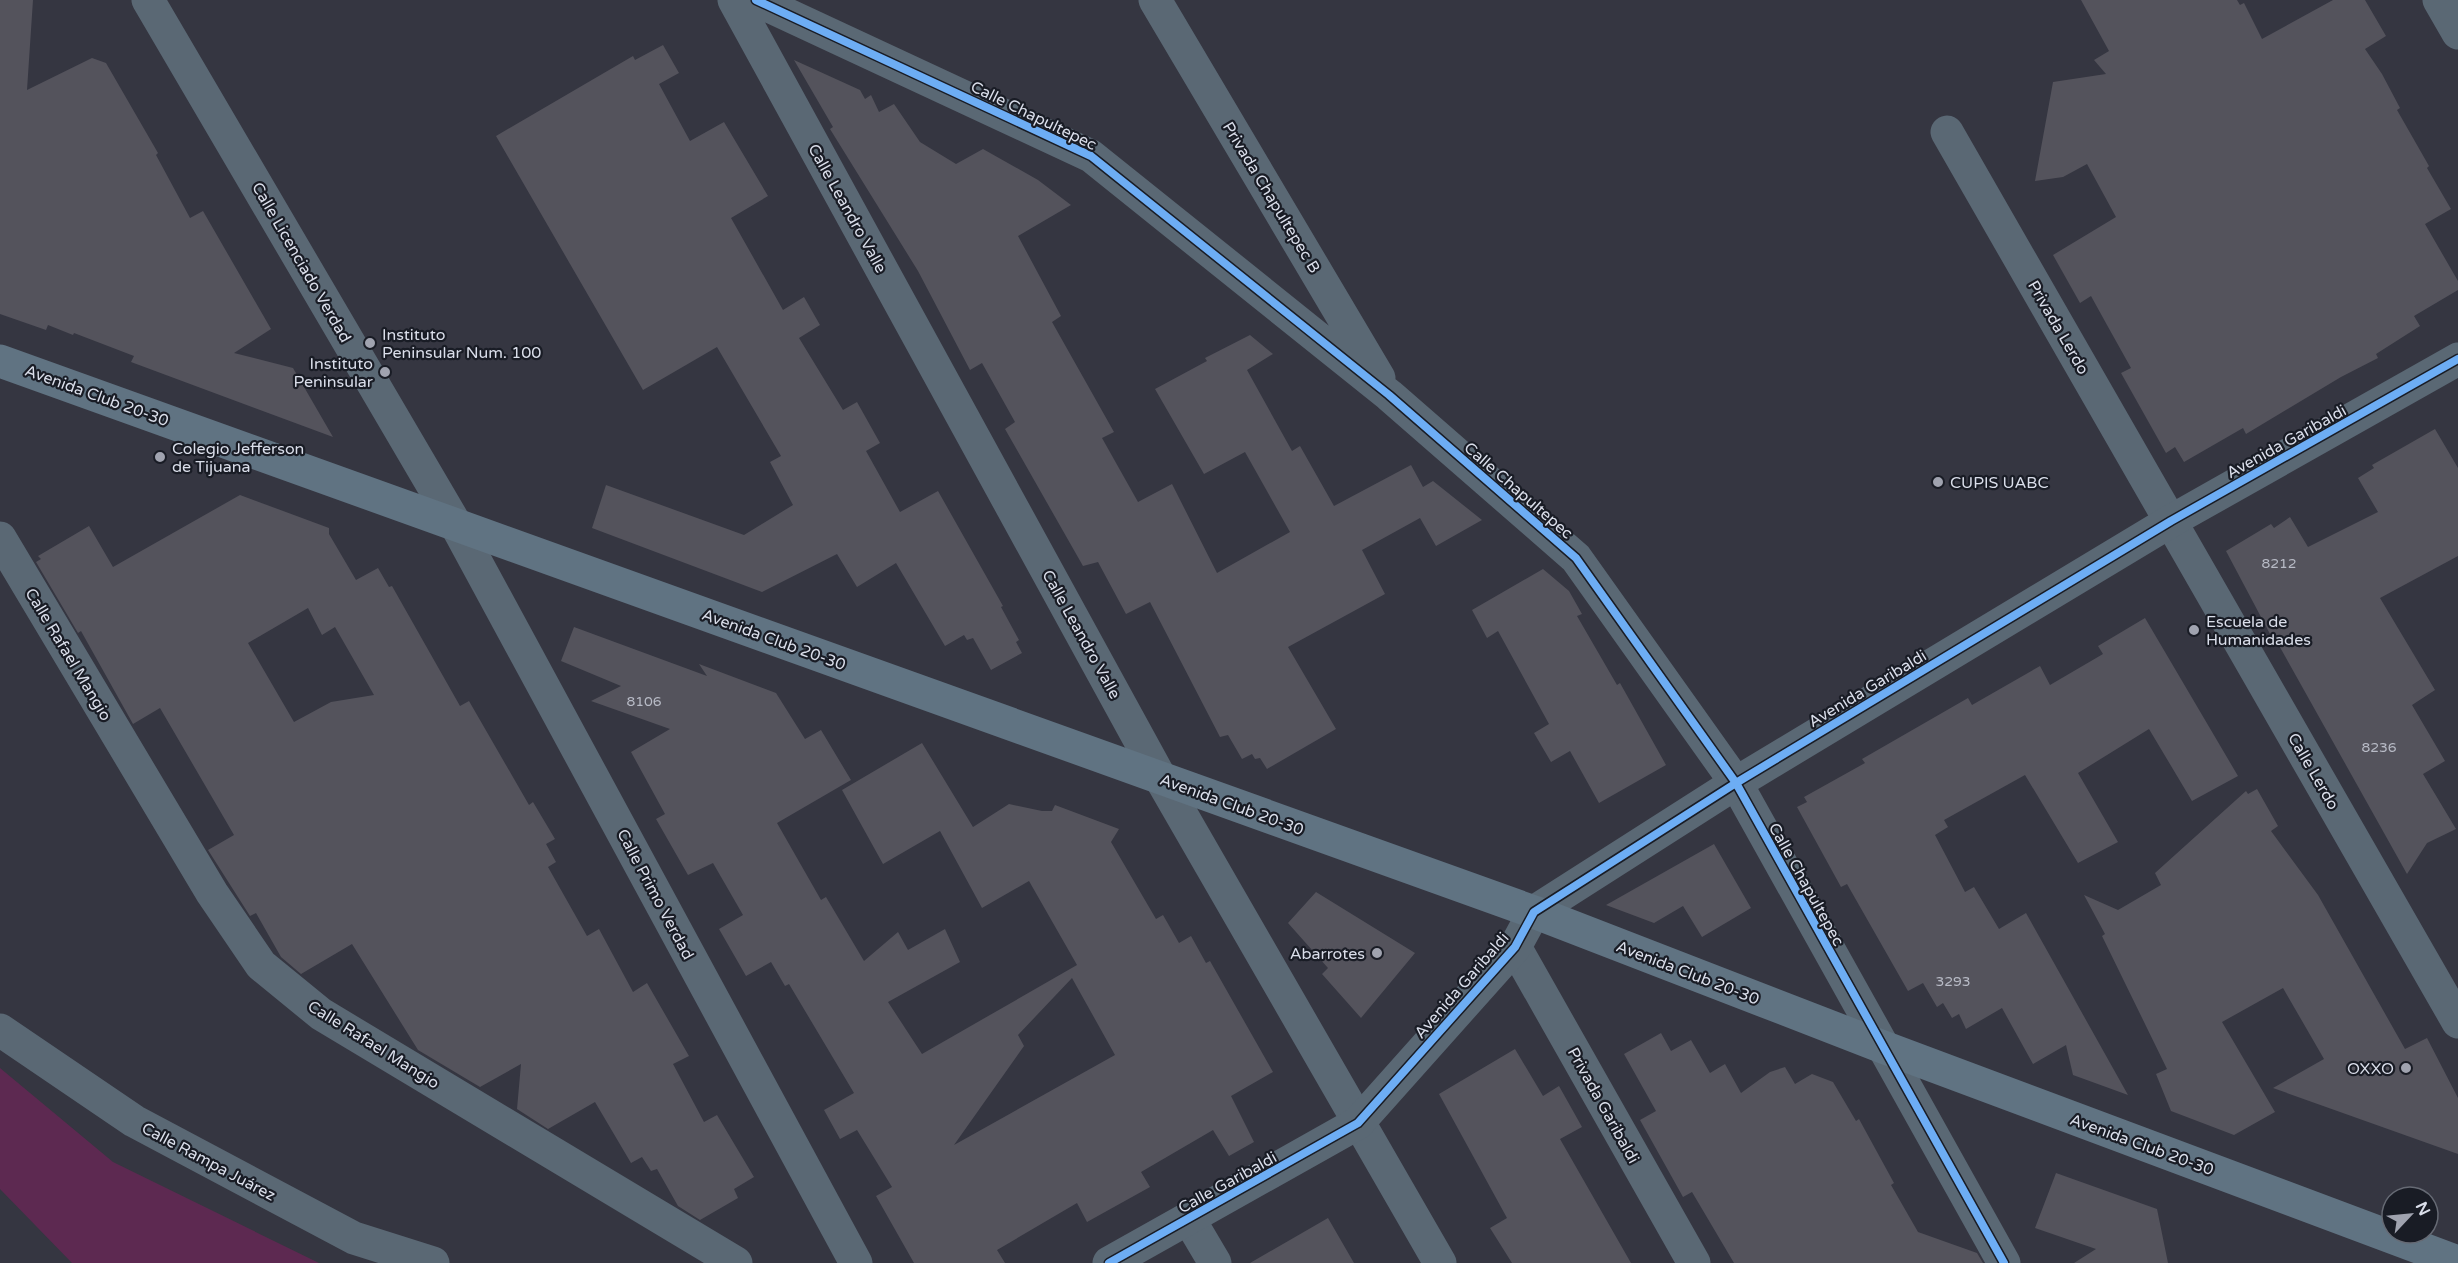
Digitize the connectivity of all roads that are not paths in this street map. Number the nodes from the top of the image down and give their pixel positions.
1 (148, 0) edge
2 (734, 0) edge
3 (756, 0) edge
4 (1155, 0) edge
5 (2439, 0) edge
6 (2458, 33) edge
7 (1947, 132) dead end
8 (2458, 359) edge
9 (0, 361) edge
10 (1389, 395) junction
11 (2170, 521) junction
12 (456, 525) junction
13 (0, 538) edge
14 (1161, 779) junction
15 (1736, 783) junction
16 (1534, 912) junction
17 (1515, 947) junction
18 (2458, 1022) edge
19 (0, 1030) edge
20 (1883, 1047) junction
21 (1358, 1123) junction
22 (1189, 1219) junction
23 (2458, 1262) edge
24 (434, 1263) edge
25 (736, 1263) edge
26 (856, 1263) edge
27 (1109, 1263) edge
28 (1215, 1263) edge
29 (1440, 1263) edge
30 (1694, 1263) edge
31 (2004, 1263) edge

1 - 12 street, Calle Licenciado Verdad
2 - 14 street, Calle Leandro Valle
3 - 10 street, Calle Chapultepec
4 - 10 street, Privada Chapultepec B
5 - 6 street
7 - 11 street, Privada Lerdo
8 - 11 street, Avenida Garibaldi
9 - 12 main road, Avenida Club 20-30
10 - 15 street, Calle Chapultepec
11 - 15 street, Avenida Garibaldi
11 - 18 street, Calle Lerdo
12 - 14 main road, Avenida Club 20-30
12 - 26 street, Calle Primo Verdad
13 - 25 street, Calle Rafael Mangio
14 - 16 main road, Avenida Club 20-30
14 - 21 street, Calle Leandro Valle
15 - 16 street, Avenida Garibaldi
15 - 20 street, Calle Chapultepec
16 - 17 street, Avenida Garibaldi
16 - 20 main road, Avenida Club 20-30
17 - 21 street, Avenida Garibaldi
17 - 30 street, Privada Garibaldi
19 - 24 street, Calle Rampa Juárez
20 - 23 main road, Avenida Club 20-30
20 - 31 street, Calle Chapultepec
21 - 22 street, Calle Garibaldi
21 - 29 street, Calle Leandro Valle
22 - 27 street, Calle Garibaldi
22 - 28 street

